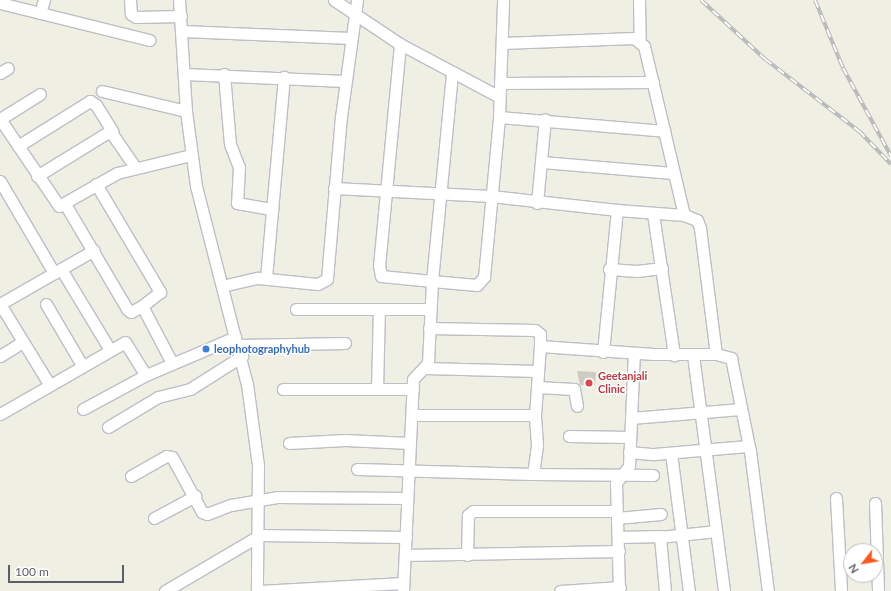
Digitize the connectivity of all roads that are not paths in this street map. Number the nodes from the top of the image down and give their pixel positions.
1 (44, 0) edge
2 (129, 0) edge
3 (179, 0) edge
4 (334, 0) edge
5 (357, 0) edge
6 (503, 0) edge
7 (640, 0) edge
8 (0, 3) edge
9 (40, 13) junction
10 (354, 13) junction
11 (181, 16) junction
12 (136, 17) junction
13 (182, 31) junction
14 (134, 36) junction
15 (351, 38) junction
16 (640, 39) junction
17 (149, 40) dead end
18 (502, 43) junction
19 (400, 44) junction
20 (452, 72) junction
21 (184, 74) junction
22 (224, 74) junction
23 (284, 77) junction
24 (345, 81) junction
25 (653, 82) junction
26 (500, 83) junction
27 (102, 91) dead end
28 (40, 94) dead end
29 (498, 96) junction
30 (186, 111) junction
31 (499, 117) junction
32 (0, 119) edge
33 (545, 119) junction
34 (112, 131) junction
35 (664, 131) junction
36 (18, 146) junction
37 (191, 156) junction
38 (542, 162) junction
39 (135, 167) junction
40 (673, 173) junction
41 (37, 176) junction
42 (0, 181) edge
43 (96, 184) junction
44 (334, 188) junction
45 (387, 192) junction
46 (439, 195) junction
47 (491, 196) junction
48 (536, 203) junction
49 (65, 204) junction
50 (272, 209) junction
51 (617, 210) junction
52 (653, 214) junction
53 (684, 215) junction
54 (94, 250) junction
55 (609, 268) junction
56 (662, 268) junction
57 (58, 271) junction
58 (266, 278) junction
59 (432, 281) junction
60 (222, 286) junction
61 (0, 304) edge
62 (46, 304) dead end
63 (142, 306) junction
64 (296, 309) dead end
65 (379, 309) junction
66 (429, 309) junction
67 (429, 328) junction
68 (22, 342) junction
69 (345, 343) dead end
70 (239, 346) junction
71 (540, 346) junction
72 (110, 350) junction
73 (603, 352) junction
74 (634, 353) junction
75 (716, 354) junction
76 (674, 355) junction
77 (694, 355) junction
78 (0, 356) edge
79 (172, 363) junction
80 (82, 365) junction
81 (425, 368) junction
82 (538, 371) junction
83 (146, 375) junction
84 (49, 384) junction
85 (537, 386) junction
86 (283, 389) dead end
87 (377, 389) junction
88 (413, 389) junction
89 (577, 406) dead end
90 (83, 409) dead end
91 (741, 409) junction
92 (0, 414) edge
93 (701, 414) junction
94 (412, 415) junction
95 (535, 415) junction
96 (631, 418) junction
97 (108, 427) dead end
98 (569, 436) dead end
99 (630, 437) junction
100 (288, 443) dead end
101 (410, 443) junction
102 (748, 446) junction
103 (706, 450) junction
104 (629, 452) junction
105 (671, 453) junction
106 (357, 469) dead end
107 (408, 471) junction
108 (533, 474) junction
109 (619, 475) junction
110 (131, 476) dead end
111 (653, 476) dead end
112 (195, 496) junction
113 (407, 498) junction
114 (836, 498) dead end
115 (259, 501) junction
116 (875, 503) dead end
117 (617, 514) junction
118 (661, 514) dead end
119 (154, 518) dead end
120 (716, 531) junction
121 (682, 533) junction
122 (260, 535) junction
123 (662, 536) junction
124 (406, 537) junction
125 (618, 537) junction
126 (619, 551) junction
127 (467, 555) junction
128 (405, 556) junction
129 (403, 587) edge
130 (620, 589) edge
131 (165, 591) edge
132 (258, 591) edge
133 (568, 591) edge
134 (665, 591) edge
135 (689, 591) edge
136 (724, 591) edge
137 (768, 591) edge
138 (841, 591) edge
139 (878, 591) edge

1 - 9 street
2 - 12 street
3 - 11 street
4 - 10 street
5 - 10 street
6 - 18 street
7 - 16 street
8 - 9 street
9 - 14 street
10 - 15 street
10 - 19 street
11 - 12 street
11 - 13 street
12 - 14 street
13 - 15 street
13 - 21 street
14 - 17 street
15 - 24 street
16 - 18 street
16 - 25 street
18 - 26 street
19 - 20 street
19 - 45 street
20 - 29 street
20 - 46 street
21 - 22 street
21 - 30 street
22 - 23 street
22 - 50 street
23 - 24 street
23 - 50 street
24 - 44 street
25 - 26 street
25 - 35 street
26 - 29 street
27 - 30 street
28 - 32 street
29 - 31 street
30 - 37 street
31 - 33 street
31 - 47 street
32 - 36 street
33 - 35 street
33 - 38 street
34 - 36 street
34 - 39 street
34 - 41 street
35 - 40 street
36 - 41 street
37 - 39 street
37 - 60 street
38 - 40 street
38 - 48 street
39 - 43 street
40 - 53 street
41 - 49 street
42 - 57 street
43 - 49 street
43 - 63 street
44 - 45 street
44 - 58 street
45 - 46 street
45 - 59 street
46 - 47 street
46 - 59 street
47 - 48 street
47 - 59 street
48 - 51 street
49 - 54 street
50 - 58 street
51 - 52 street
51 - 55 street
52 - 53 street
52 - 56 street
53 - 75 street
54 - 57 street
54 - 63 street
55 - 56 street
55 - 73 street
56 - 76 street
57 - 61 street
57 - 72 street
58 - 60 street
59 - 66 street
60 - 70 street
61 - 68 street
62 - 80 street
63 - 79 street
64 - 65 street
65 - 66 street
65 - 87 street
66 - 67 street
67 - 71 street
67 - 81 street
68 - 78 street
68 - 84 street
69 - 70 street
70 - 79 street
70 - 97 street
70 - 115 street
71 - 73 street
71 - 82 street
72 - 80 street
72 - 83 street
73 - 74 street
74 - 76 street
74 - 96 street
75 - 77 street
75 - 91 street
76 - 77 street
77 - 93 street
79 - 83 street
80 - 84 street
81 - 82 street
81 - 88 street
82 - 85 street
83 - 90 street
84 - 92 street
85 - 89 street
85 - 95 street
86 - 87 street
87 - 88 street
88 - 94 street
91 - 93 street
91 - 102 street
93 - 96 street
93 - 103 street
94 - 95 street
94 - 101 street
95 - 108 street
96 - 99 street
98 - 99 street
99 - 104 street
100 - 101 street
101 - 107 street
102 - 103 street
102 - 137 street
103 - 105 street
103 - 120 street
104 - 105 street
104 - 109 street
105 - 121 street
106 - 107 street
107 - 108 street
107 - 113 street
108 - 109 street
109 - 111 street
109 - 117 street
110 - 112 street
112 - 115 street
112 - 119 street
113 - 115 street
113 - 124 street
114 - 138 street
115 - 122 street
116 - 139 street
117 - 118 street
117 - 125 street
117 - 127 street
120 - 121 street
120 - 136 street
121 - 123 street
121 - 135 street
122 - 124 street
122 - 131 street
122 - 132 street
123 - 125 street
123 - 134 street
124 - 128 street
125 - 126 street
126 - 127 street
126 - 130 street
127 - 128 street
128 - 129 street
129 - 132 street
130 - 133 street

